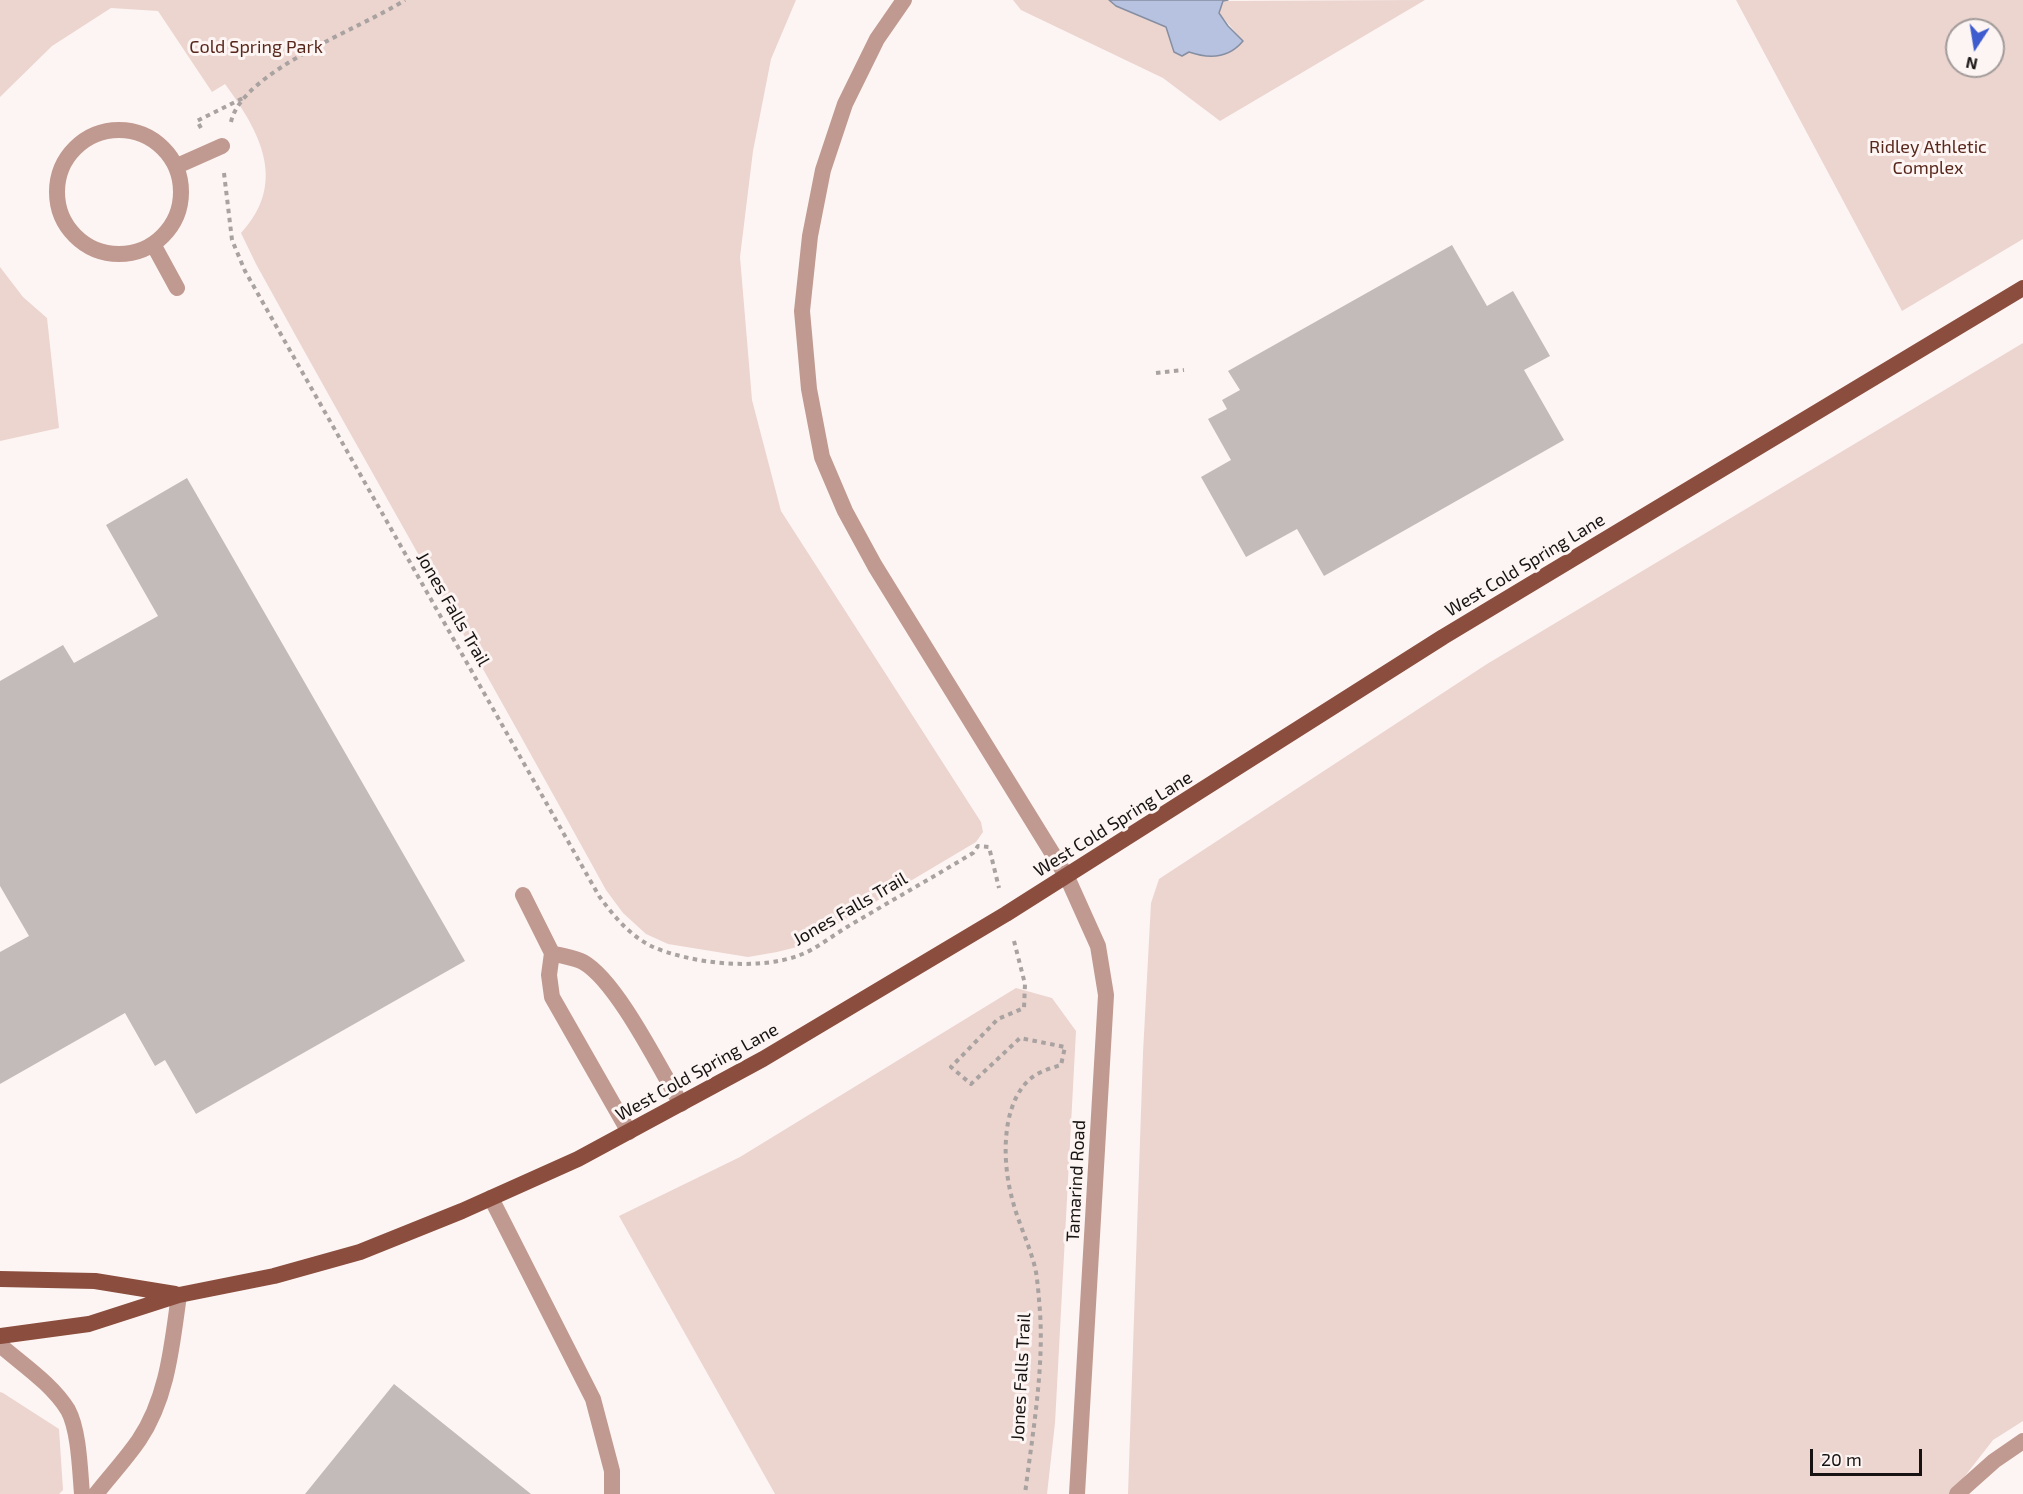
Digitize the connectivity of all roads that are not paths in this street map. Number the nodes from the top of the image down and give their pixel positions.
1 (904, 0) edge
2 (226, 138) road end
3 (177, 166) junction
4 (153, 244) junction
5 (177, 288) dead end
6 (2023, 288) edge
7 (1067, 877) junction
8 (523, 895) dead end
9 (552, 953) junction
10 (681, 1104) junction
11 (629, 1132) junction
12 (490, 1198) junction
13 (0, 1279) edge
14 (179, 1295) junction
15 (0, 1336) edge
16 (0, 1345) edge
17 (2023, 1441) edge
18 (82, 1494) edge
19 (96, 1494) edge
20 (612, 1494) edge
21 (1077, 1494) edge
22 (1957, 1494) edge

1 - 7 street, Tamarind Road
2 - 3 street
3 - 4 street
3 - 4 street
4 - 5 street
6 - 7 main road, West Cold Spring Lane
7 - 10 main road, West Cold Spring Lane
7 - 21 street, Tamarind Road
8 - 9 street
9 - 10 street
9 - 11 street
10 - 11 main road, West Cold Spring Lane
11 - 12 main road, West Cold Spring Lane
12 - 14 main road, West Cold Spring Lane
12 - 20 street
13 - 14 main road, West Cold Spring Lane
14 - 15 main road, West Cold Spring Lane
14 - 19 street
16 - 18 street
17 - 22 street

